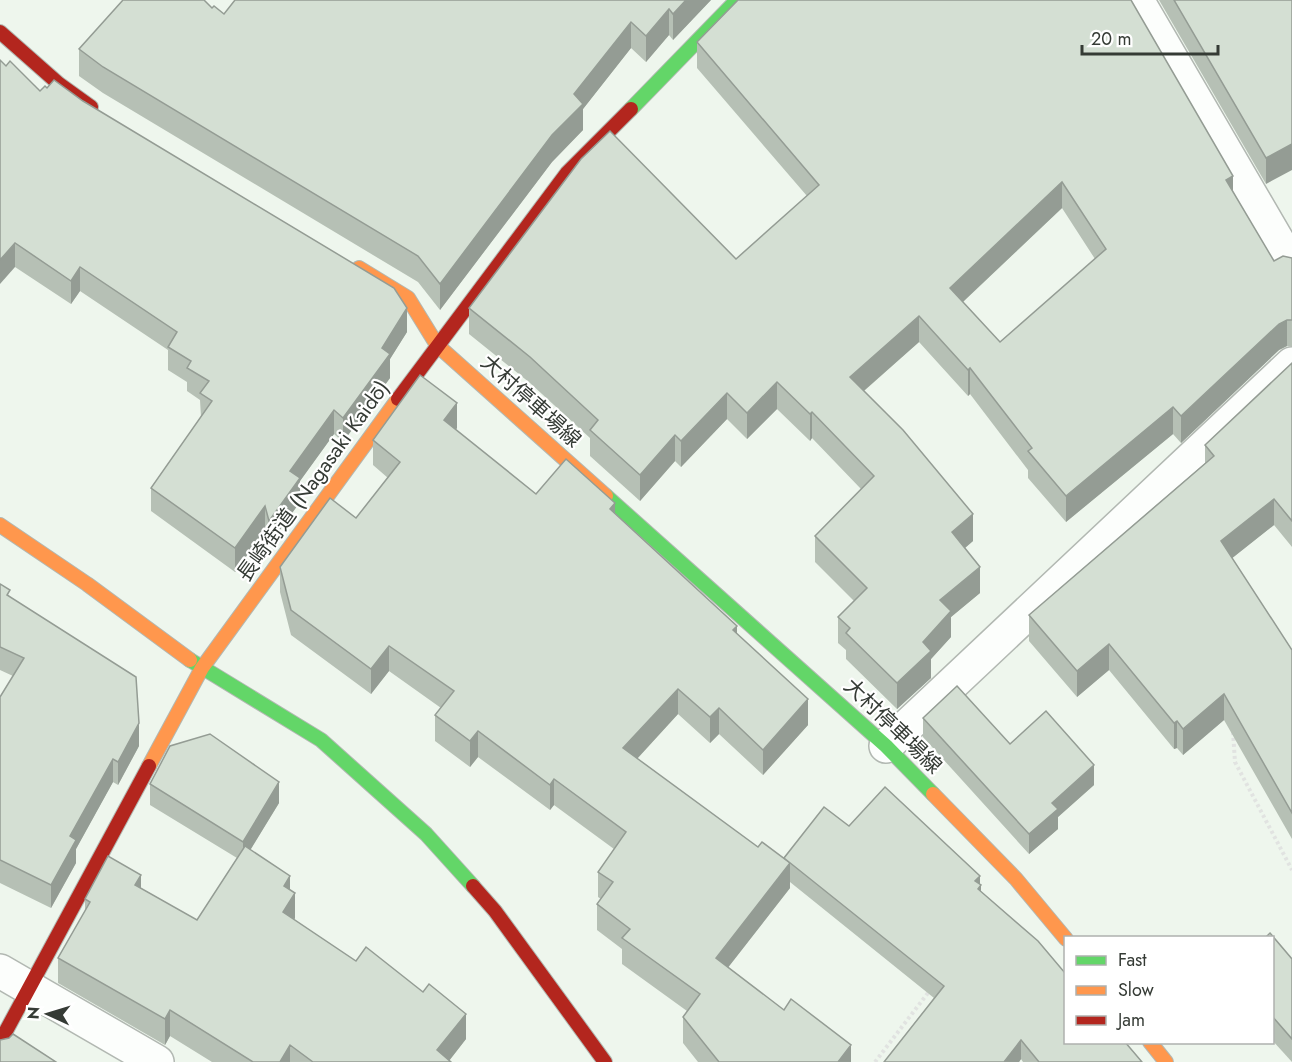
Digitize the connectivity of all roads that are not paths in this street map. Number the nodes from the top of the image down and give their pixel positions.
1 (737, 0) edge
2 (1137, 0) edge
3 (0, 32) edge
4 (103, 115) edge
5 (347, 261) edge
6 (1292, 266) edge
7 (437, 345) junction
8 (1292, 364) edge
9 (0, 525) edge
10 (202, 668) junction
11 (886, 746) junction
12 (1064, 938) edge
13 (0, 972) edge
14 (28, 987) junction
15 (0, 1042) edge
16 (1152, 1044) edge
17 (157, 1062) edge
18 (605, 1062) edge
19 (1166, 1062) edge

1 - 7 street, 長崎街道 (Nagasaki Kaidō)
2 - 6 street
3 - 4 street
5 - 7 street, 大村停車場線
7 - 10 street, 長崎街道 (Nagasaki Kaidō)
7 - 11 street, 大村停車場線
8 - 11 street
9 - 10 street
10 - 14 street, 長崎街道 (Nagasaki Kaidō)
10 - 18 street
11 - 12 street, 大村停車場線
13 - 14 street
14 - 15 street, 長崎街道 (Nagasaki Kaidō)
14 - 17 street
16 - 19 street

